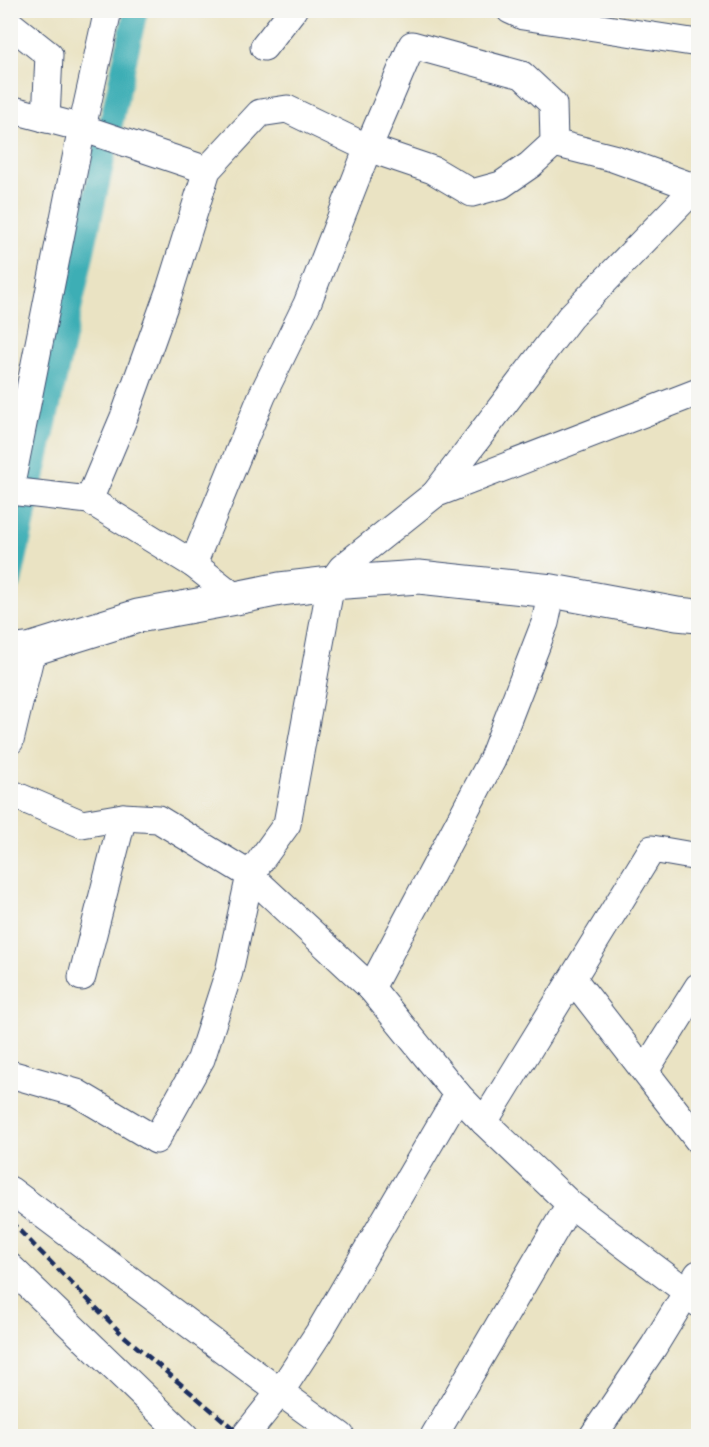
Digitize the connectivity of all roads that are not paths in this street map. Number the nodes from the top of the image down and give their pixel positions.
1 (108, 10) edge
2 (293, 10) edge
3 (510, 10) edge
4 (10, 24) edge
5 (699, 43) edge
6 (264, 47) dead end
7 (10, 109) edge
8 (46, 119) junction
9 (82, 128) junction
10 (554, 143) junction
11 (368, 148) junction
12 (207, 170) junction
13 (697, 186) edge
14 (699, 392) edge
15 (10, 490) edge
16 (435, 494) junction
17 (89, 500) junction
18 (193, 564) junction
19 (331, 583) junction
20 (552, 591) junction
21 (236, 598) junction
22 (699, 616) edge
23 (24, 650) edge
24 (10, 741) edge
25 (10, 793) edge
26 (123, 817) junction
27 (699, 857) edge
28 (250, 875) junction
29 (82, 977) dead end
30 (573, 979) junction
31 (699, 987) edge
32 (371, 988) junction
33 (645, 1071) junction
34 (10, 1074) edge
35 (458, 1095) junction
36 (484, 1122) junction
37 (699, 1140) edge
38 (10, 1190) edge
39 (570, 1204) junction
40 (10, 1267) edge
41 (695, 1290) edge
42 (280, 1392) junction
43 (185, 1437) edge
44 (245, 1437) edge
45 (341, 1437) edge
46 (434, 1437) edge
47 (593, 1437) edge

1 - 9 street
2 - 6 street
3 - 5 street
4 - 8 street
7 - 8 street
8 - 9 street
9 - 12 street
9 - 15 street
10 - 11 street
10 - 11 street
10 - 13 street
11 - 12 street
11 - 18 street
12 - 17 street
13 - 16 street
14 - 16 street
15 - 17 street
16 - 19 street
17 - 18 street
18 - 21 street
19 - 20 street
19 - 21 street
19 - 28 street
20 - 22 street
20 - 32 street
21 - 23 street
23 - 24 street
25 - 26 street
26 - 28 street
26 - 29 street
27 - 30 street
28 - 32 street
28 - 34 street
30 - 33 street
30 - 36 street
31 - 33 street
32 - 35 street
33 - 37 street
35 - 36 street
35 - 42 street
36 - 39 street
38 - 42 street
39 - 41 street
39 - 46 street
40 - 43 street
41 - 47 street
42 - 44 street
42 - 45 street

